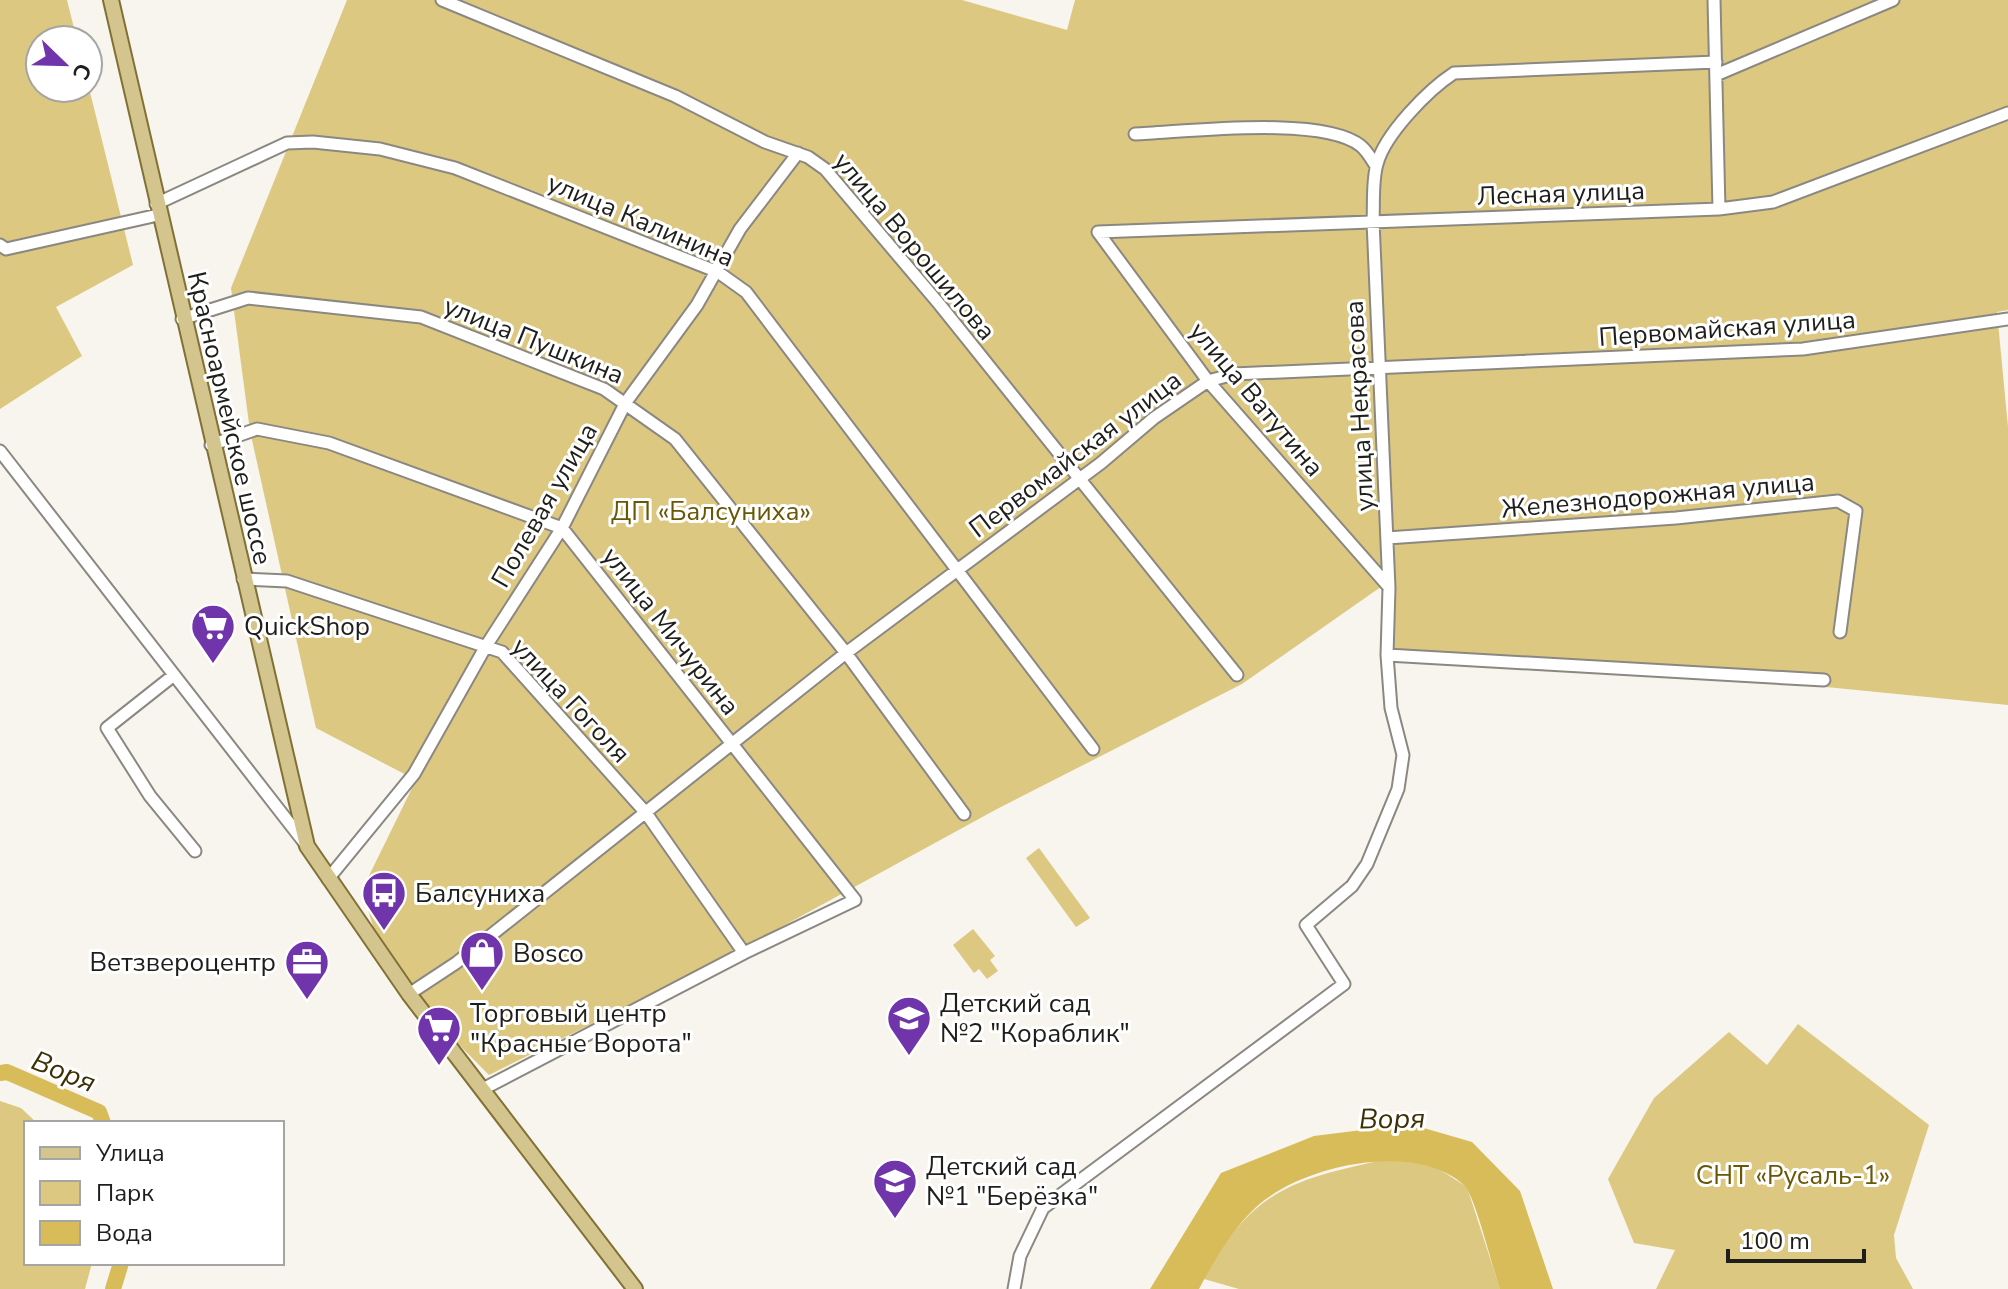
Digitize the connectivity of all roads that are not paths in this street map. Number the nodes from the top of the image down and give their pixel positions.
1 (111, 0) edge
2 (442, 0) edge
3 (1714, 0) edge
4 (1893, 0) edge
5 (1716, 62) junction
6 (1716, 75) junction
7 (2008, 113) edge
8 (1135, 134) dead end
9 (798, 153) junction
10 (1376, 166) junction
11 (1719, 209) junction
12 (157, 210) junction
13 (1373, 221) junction
14 (1098, 232) joint
15 (0, 245) edge
16 (718, 272) junction
17 (182, 319) junction
18 (2008, 319) edge
19 (1378, 369) junction
20 (1208, 381) junction
21 (626, 402) junction
22 (211, 445) junction
23 (0, 451) edge
24 (1078, 480) junction
25 (562, 528) junction
26 (1387, 538) junction
27 (958, 571) junction
28 (243, 579) junction
29 (1389, 588) junction
30 (1840, 632) dead end
31 (486, 646) junction
32 (846, 653) junction
33 (1387, 655) junction
34 (174, 675) junction
35 (1237, 675) dead end
36 (1824, 680) dead end
37 (732, 745) junction
38 (1093, 749) dead end
39 (291, 775) junction
40 (266, 790) junction
41 (646, 813) junction
42 (964, 814) dead end
43 (307, 846) junction
44 (195, 851) dead end
45 (328, 879) junction
46 (744, 953) junction
47 (409, 994) junction
48 (483, 1089) junction
49 (635, 1289) edge
50 (1014, 1289) edge

1 - 12 main road, Красноармейское шоссе
2 - 9 street, улица Ворошилова
3 - 5 street
4 - 6 street
5 - 6 street
5 - 10 street
6 - 11 street
7 - 11 street, Лесная улица
8 - 10 street
9 - 16 street, Полевая улица
9 - 24 street, улица Ворошилова
10 - 13 street, улица Некрасова
11 - 13 street, Лесная улица
12 - 15 street, улица Калинина
12 - 16 street, улица Калинина
12 - 17 main road, Красноармейское шоссе
13 - 14 street, Лесная улица
13 - 19 street, улица Некрасова
14 - 20 street, улица Ватутина
16 - 21 street, Полевая улица
16 - 27 street, улица Калинина
17 - 21 street, улица Пушкина
17 - 22 main road, Красноармейское шоссе
18 - 19 street, Первомайская улица
19 - 20 street, Первомайская улица
19 - 26 street, улица Некрасова
20 - 24 street, Первомайская улица
20 - 29 street, улица Ватутина
21 - 25 street, Полевая улица
21 - 32 street, улица Пушкина
22 - 25 street
22 - 28 main road, Красноармейское шоссе
23 - 34 street
24 - 27 street, Первомайская улица
24 - 35 street, улица Ворошилова
25 - 31 street, Полевая улица
25 - 37 street, улица Мичурина
26 - 29 street, улица Некрасова
26 - 30 street, Железнодорожная улица
27 - 32 street, Первомайская улица
27 - 38 street, улица Калинина
28 - 31 street, улица Гоголя
28 - 39 main road, Красноармейское шоссе
29 - 33 street, улица Некрасова
31 - 41 street, улица Гоголя
31 - 45 street, Полевая улица
32 - 37 street, Первомайская улица
32 - 42 street, улица Пушкина
33 - 36 street
33 - 50 street, улица Некрасова
34 - 40 street
34 - 44 street
37 - 41 street, Первомайская улица
37 - 46 street, улица Мичурина
39 - 40 street
39 - 43 main road, Красноармейское шоссе
40 - 43 street
41 - 46 street, улица Гоголя
41 - 47 street, Первомайская улица
43 - 45 main road, Красноармейское шоссе
45 - 47 main road, Красноармейское шоссе
46 - 48 street
47 - 48 main road, Красноармейское шоссе
48 - 49 main road, Красноармейское шоссе

